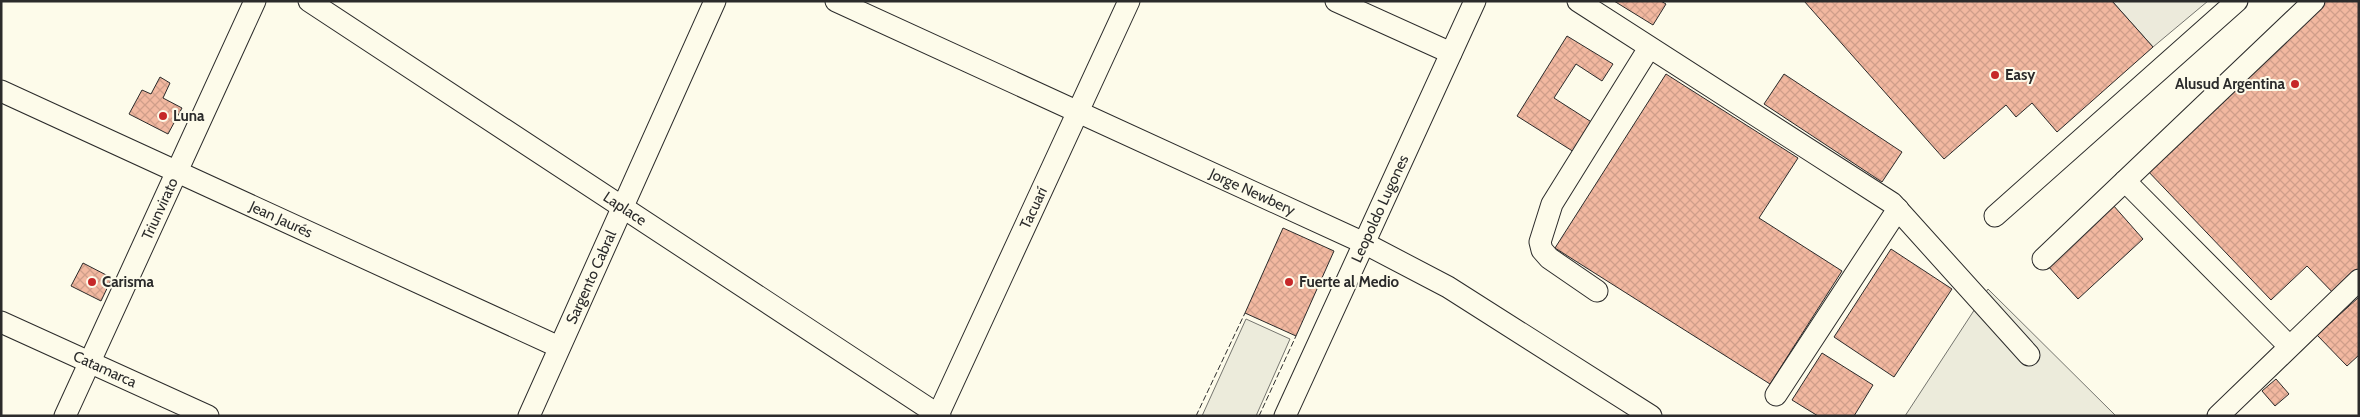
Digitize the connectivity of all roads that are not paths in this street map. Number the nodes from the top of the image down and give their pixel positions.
1 (255, 1) edge
2 (309, 1) edge
3 (714, 1) edge
4 (836, 1) edge
5 (1129, 1) edge
6 (1336, 1) edge
7 (1475, 1) edge
8 (1578, 1) edge
9 (2237, 1) edge
10 (2314, 1) edge
11 (1649, 48) junction
12 (1451, 54) junction
13 (1, 91) edge
14 (1078, 112) junction
15 (177, 171) junction
16 (2126, 181) junction
17 (621, 207) junction
18 (1898, 209) junction
19 (1995, 216) dead end
20 (1364, 243) junction
21 (2043, 259) dead end
22 (2359, 280) edge
23 (1597, 291) dead end
24 (1, 322) edge
25 (2289, 346) junction
26 (559, 347) junction
27 (2029, 355) dead end
28 (89, 362) junction
29 (1776, 395) dead end
30 (939, 415) edge
31 (64, 416) edge
32 (208, 416) edge
33 (529, 416) edge
34 (1285, 416) edge
35 (1651, 416) edge
36 (2218, 416) edge

1 - 15 street, Triunvirato
2 - 17 street, Laplace
3 - 17 street, Sargento Cabral
4 - 14 street, Jorge Newbery
5 - 14 street, Tacuarí
6 - 12 street
7 - 12 street, Leopoldo Lugones
8 - 11 street
9 - 19 street
10 - 16 street
11 - 18 street
11 - 23 street
12 - 20 street, Leopoldo Lugones
13 - 15 street, Jean Jaurés
14 - 20 street, Jorge Newbery
14 - 30 street, Tacuarí
15 - 26 street, Jean Jaurés
15 - 28 street, Triunvirato
16 - 21 street
16 - 25 street
17 - 26 street, Sargento Cabral
17 - 30 street, Laplace
18 - 27 street
18 - 29 street
20 - 34 street, Leopoldo Lugones
20 - 35 street, Jorge Newbery
22 - 25 street
24 - 28 street, Catamarca
25 - 36 street
26 - 33 street, Sargento Cabral
28 - 31 street, Triunvirato
28 - 32 street, Catamarca

